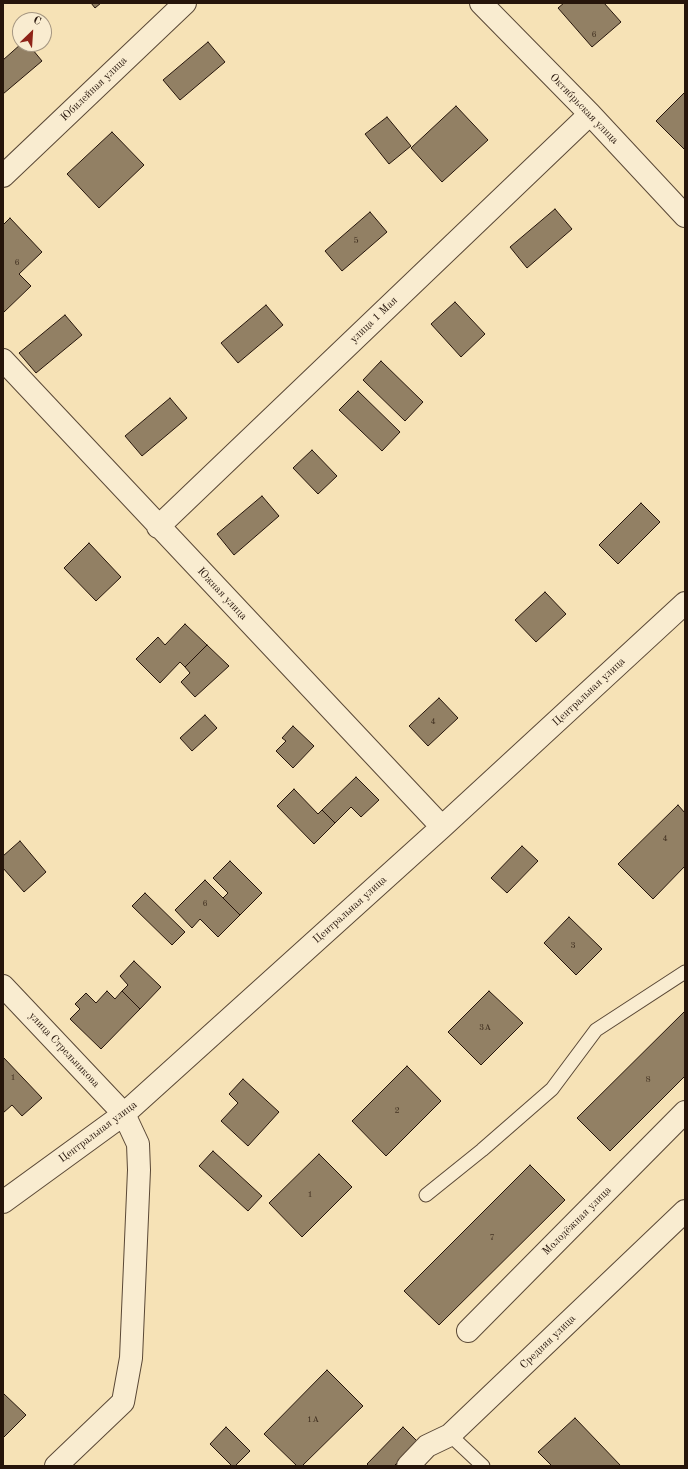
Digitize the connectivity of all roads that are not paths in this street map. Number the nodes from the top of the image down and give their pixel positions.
1 (184, 3) edge
2 (481, 3) edge
3 (590, 114) junction
4 (3, 176) edge
5 (685, 216) edge
6 (3, 360) edge
7 (158, 527) junction
8 (685, 604) edge
9 (442, 827) junction
10 (685, 972) edge
11 (3, 986) edge
12 (685, 1112) edge
13 (124, 1114) junction
14 (426, 1195) dead end
15 (3, 1202) edge
16 (685, 1211) edge
17 (468, 1331) dead end
18 (450, 1435) junction
19 (56, 1466) edge
20 (408, 1466) edge
21 (484, 1466) edge

1 - 4 street, Юбилейная улица
2 - 3 street, Октябрьская улица
3 - 5 street, Октябрьская улица
3 - 7 street, улица 1 Мая
6 - 7 street, Южная улица
7 - 9 street, Южная улица
8 - 9 street, Центральная улица
9 - 13 street, Центральная улица
10 - 14 lane
11 - 13 street, улица Стрельникова
12 - 17 street, Молодёжная улица
13 - 15 street, Центральная улица
13 - 19 street, улица Стрельникова
16 - 18 street, Средняя улица
18 - 20 street, Средняя улица
18 - 21 lane

